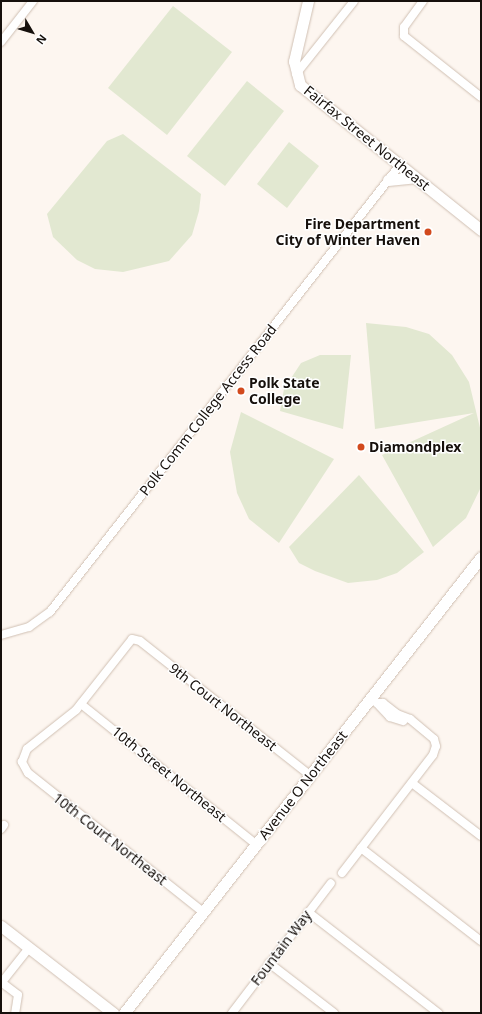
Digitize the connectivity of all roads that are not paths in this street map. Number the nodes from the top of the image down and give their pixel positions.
1 (33, 1) edge
2 (308, 1) edge
3 (354, 1) edge
4 (423, 1) edge
5 (1, 42) edge
6 (296, 74) junction
7 (481, 97) edge
8 (400, 165) junction
9 (415, 177) junction
10 (388, 180) junction
11 (481, 230) edge
12 (481, 557) edge
13 (1, 635) edge
14 (374, 701) junction
15 (81, 704) junction
16 (311, 776) junction
17 (412, 782) junction
18 (481, 836) edge
19 (256, 844) junction
20 (361, 848) junction
21 (342, 873) dead end
22 (331, 883) dead end
23 (203, 912) junction
24 (308, 912) junction
25 (1, 926) edge
26 (481, 941) edge
27 (29, 948) junction
28 (269, 963) junction
29 (1, 982) edge
30 (15, 1013) edge
31 (113, 1013) edge
32 (124, 1013) edge
33 (232, 1013) edge
34 (334, 1013) edge
35 (438, 1013) edge

1 - 5 street
2 - 6 street, Fairfax Street Northeast
3 - 6 street
4 - 7 street
6 - 8 street, Fairfax Street Northeast
8 - 9 street, Fairfax Street Northeast
8 - 10 street, Polk Comm College Access Road
9 - 10 street
9 - 11 street, Fairfax Street Northeast
10 - 13 street, Polk Comm College Access Road
12 - 14 street, Avenue O Northeast
14 - 16 street, Avenue O Northeast
14 - 17 street
15 - 16 street, 9th Court Northeast
15 - 19 street, 10th Street Northeast
15 - 23 street, 10th Court Northeast
16 - 19 street, Avenue O Northeast
17 - 18 street
17 - 20 street
19 - 23 street, Avenue O Northeast
20 - 21 street
20 - 26 street
22 - 24 street, Fountain Way
23 - 32 street, Avenue O Northeast
24 - 28 street, Fountain Way
24 - 35 street
25 - 27 street
27 - 29 street
27 - 31 street
28 - 33 street, Fountain Way
28 - 34 street
29 - 30 street

